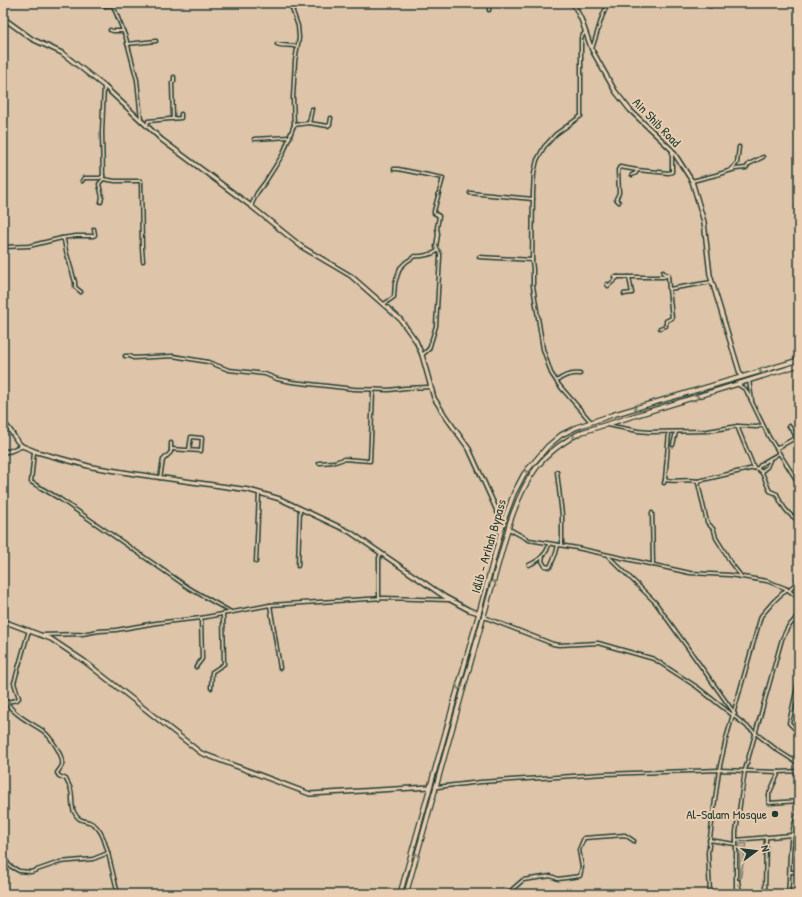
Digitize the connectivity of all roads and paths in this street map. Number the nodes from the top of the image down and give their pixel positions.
1 (290, 3) edge
2 (490, 3) edge
3 (572, 3) edge
4 (608, 3) edge
5 (112, 4) edge
6 (104, 6) dead end
7 (489, 10) dead end
8 (3, 18) edge
9 (110, 30) dead end
10 (123, 30) junction
11 (585, 32) junction
12 (156, 41) dead end
13 (127, 44) junction
14 (277, 44) dead end
15 (296, 47) junction
16 (592, 50) junction
17 (174, 77) dead end
18 (104, 86) junction
19 (312, 109) dead end
20 (182, 114) dead end
21 (331, 118) dead end
22 (173, 119) junction
23 (141, 120) junction
24 (309, 123) junction
25 (294, 125) junction
26 (147, 127) junction
27 (290, 137) junction
28 (254, 139) dead end
29 (739, 147) dead end
30 (672, 150) junction
31 (763, 157) dead end
32 (394, 169) dead end
33 (637, 170) junction
34 (731, 170) junction
35 (632, 175) dead end
36 (103, 178) junction
37 (82, 181) dead end
38 (692, 181) junction
39 (470, 193) dead end
40 (533, 199) junction
41 (101, 202) dead end
42 (619, 202) dead end
43 (251, 206) junction
44 (94, 229) dead end
45 (62, 238) junction
46 (3, 247) edge
47 (437, 251) junction
48 (479, 257) dead end
49 (532, 260) junction
50 (143, 261) dead end
51 (663, 272) dead end
52 (668, 275) junction
53 (614, 277) dead end
54 (618, 277) junction
55 (629, 277) junction
56 (712, 282) junction
57 (607, 284) dead end
58 (669, 289) junction
59 (82, 292) dead end
60 (624, 294) dead end
61 (384, 304) junction
62 (660, 328) dead end
63 (422, 355) junction
64 (125, 356) dead end
65 (799, 360) edge
66 (799, 365) edge
67 (580, 374) dead end
68 (741, 378) junction
69 (749, 380) junction
70 (557, 382) junction
71 (718, 384) junction
72 (737, 384) junction
73 (430, 387) junction
74 (374, 389) junction
75 (720, 389) junction
76 (754, 406) junction
77 (3, 422) edge
78 (592, 422) junction
79 (606, 424) junction
80 (763, 425) junction
81 (737, 426) junction
82 (789, 426) dead end
83 (669, 432) junction
84 (676, 432) junction
85 (798, 437) edge
86 (799, 440) edge
87 (171, 443) dead end
88 (673, 445) dead end
89 (22, 446) junction
90 (776, 448) junction
91 (171, 449) junction
92 (34, 450) junction
93 (189, 450) junction
94 (3, 452) edge
95 (780, 453) junction
96 (770, 460) junction
97 (318, 463) dead end
98 (754, 468) junction
99 (758, 468) junction
100 (762, 471) junction
101 (557, 472) dead end
102 (160, 478) junction
103 (664, 480) junction
104 (698, 481) junction
105 (664, 483) dead end
106 (799, 484) edge
107 (259, 493) junction
108 (300, 508) junction
109 (652, 513) dead end
110 (799, 516) edge
111 (796, 519) junction
112 (504, 520) junction
113 (799, 521) edge
114 (508, 529) junction
115 (549, 544) junction
116 (558, 545) junction
117 (562, 545) junction
118 (381, 553) junction
119 (543, 555) junction
120 (608, 556) junction
121 (256, 562) dead end
122 (528, 565) dead end
123 (653, 565) junction
124 (298, 566) dead end
125 (491, 569) junction
126 (496, 571) junction
127 (741, 576) junction
128 (799, 579) edge
129 (787, 589) junction
130 (790, 591) junction
131 (378, 598) junction
132 (799, 598) edge
133 (452, 600) junction
134 (270, 606) junction
135 (232, 612) junction
136 (479, 613) junction
137 (223, 614) junction
138 (799, 615) edge
139 (483, 617) junction
140 (201, 618) junction
141 (3, 621) edge
142 (794, 621) junction
143 (799, 626) edge
144 (29, 630) junction
145 (42, 635) junction
146 (196, 667) dead end
147 (280, 668) dead end
148 (799, 678) edge
149 (212, 688) dead end
150 (734, 714) junction
151 (755, 733) junction
152 (799, 733) edge
153 (799, 755) edge
154 (791, 760) junction
155 (799, 764) edge
156 (719, 770) junction
157 (746, 770) junction
158 (799, 771) edge
159 (779, 772) junction
160 (434, 773) junction
161 (439, 775) junction
162 (430, 787) junction
163 (436, 787) junction
164 (799, 801) edge
165 (799, 811) edge
166 (792, 834) junction
167 (799, 835) edge
168 (766, 837) junction
169 (709, 840) junction
170 (634, 841) dead end
171 (736, 842) junction
172 (108, 853) junction
173 (3, 857) edge
174 (790, 872) junction
175 (799, 872) edge
176 (737, 876) junction
177 (118, 894) edge
178 (400, 894) edge
179 (406, 894) edge
180 (507, 894) edge
181 (710, 894) edge
182 (736, 894) edge
183 (740, 894) edge
184 (765, 894) edge
185 (788, 894) edge

1 - 15 street
2 - 7 street
3 - 11 street, Ain Shib Road
4 - 16 street
5 - 6 street
5 - 10 street
8 - 18 street
9 - 10 street
10 - 13 street
11 - 16 street, Ain Shib Road
11 - 40 street
12 - 13 street
13 - 23 street
14 - 15 street
15 - 25 street
16 - 30 street, Ain Shib Road
17 - 22 street
18 - 23 street
18 - 36 street
19 - 24 street
20 - 22 street
21 - 24 street
22 - 26 street
23 - 26 street
24 - 25 street
25 - 27 street
26 - 43 street
27 - 28 street
27 - 43 street
29 - 34 street
30 - 33 street
30 - 38 street, Ain Shib Road
31 - 34 street
32 - 47 street
33 - 35 street
33 - 42 street
34 - 38 street
36 - 37 street
36 - 41 street
36 - 50 street
38 - 56 street, Ain Shib Road
39 - 40 street
40 - 49 street
43 - 61 street
44 - 45 street
45 - 46 street
45 - 59 street
47 - 61 street
47 - 63 street
48 - 49 street
49 - 70 street
51 - 52 street
52 - 55 street
52 - 58 street
53 - 54 street
54 - 55 street
54 - 57 street
55 - 60 street
56 - 58 street
56 - 68 street, Ain Shib Road
58 - 62 street
61 - 63 street
63 - 73 street
64 - 74 street
65 -> 68 main road, Idlib - Arihah Bypass
66 - 69 main road, Idlib - Arihah Bypass
67 - 70 street
68 - 71 main road, Idlib - Arihah Bypass
69 - 72 main road, Idlib - Arihah Bypass
69 - 76 street
70 - 78 street
71 - 75 main road
71 -> 78 main road, Idlib - Arihah Bypass
72 - 75 main road, Idlib - Arihah Bypass
72 - 76 street
73 - 74 street
73 - 112 street
74 - 97 street
79 -> 75 main road, Idlib - Arihah Bypass
76 - 80 street
77 - 89 street
78 -> 112 main road, Idlib - Arihah Bypass
79 - 83 street
114 -> 79 main road, Idlib - Arihah Bypass
80 - 81 street
80 - 90 street
81 - 84 street
81 - 98 street
82 - 85 street
83 - 84 street
83 - 103 street
84 - 88 street
85 - 86 street
85 - 90 street
87 - 91 street
89 - 92 street
89 - 94 street
90 - 95 street
91 - 93 street
91 - 102 street
92 - 102 street
92 - 135 street
93 - 93 street
95 - 96 street
95 - 106 street
96 - 99 street
96 - 100 street
98 - 99 street
98 - 104 street
99 - 100 street
100 - 111 street
101 - 117 street
102 - 107 street
103 - 104 street
103 - 105 street
104 - 127 street
107 - 108 street
107 - 121 street
108 - 118 street
108 - 124 street
109 - 123 street
110 - 111 street
111 - 113 street
112 - 125 main road, Idlib - Arihah Bypass
114 - 115 street
114 - 126 main road, Idlib - Arihah Bypass
115 - 116 street
115 - 119 street
116 - 117 street
116 - 119 street
117 - 120 street
118 - 131 street
118 - 133 street
119 - 122 street
120 - 123 street
120 - 150 street
123 - 127 street
125 - 126 main road
125 - 136 main road, Idlib - Arihah Bypass
139 -> 126 main road, Idlib - Arihah Bypass
127 - 129 street
128 - 130 street
129 - 130 street
129 - 150 street
130 - 132 street
131 - 133 street
131 - 134 street
133 - 136 street
134 - 135 street
134 - 147 street
135 - 137 street
136 -> 160 main road, Idlib - Arihah Bypass
137 - 140 street
137 - 149 street
138 - 142 street
139 - 150 street
139 - 161 main road, Idlib - Arihah Bypass
140 - 145 street
140 - 146 street
141 - 144 street
142 - 143 street
142 - 151 street
144 - 145 street
144 - 172 street
145 - 162 street
148 - 152 street
150 - 151 street
150 - 156 street
151 - 154 street
151 - 157 street
153 - 154 street
154 - 155 street
156 - 157 street
156 - 163 street
156 - 169 street
157 - 159 street
157 - 171 street
158 - 159 street
159 - 164 street
160 - 161 main road
160 - 162 main road, Idlib - Arihah Bypass
161 - 163 main road, Idlib - Arihah Bypass
162 - 178 main road, Idlib - Arihah Bypass
179 -> 163 main road, Idlib - Arihah Bypass
165 - 166 street
166 - 167 street
166 - 168 street
166 - 174 street
168 - 171 street
168 - 184 street
169 - 171 street
169 - 181 street
170 - 180 street
171 - 176 street
172 - 173 street
172 - 177 street
174 - 175 street
174 - 185 street
176 - 182 street
176 - 183 street

